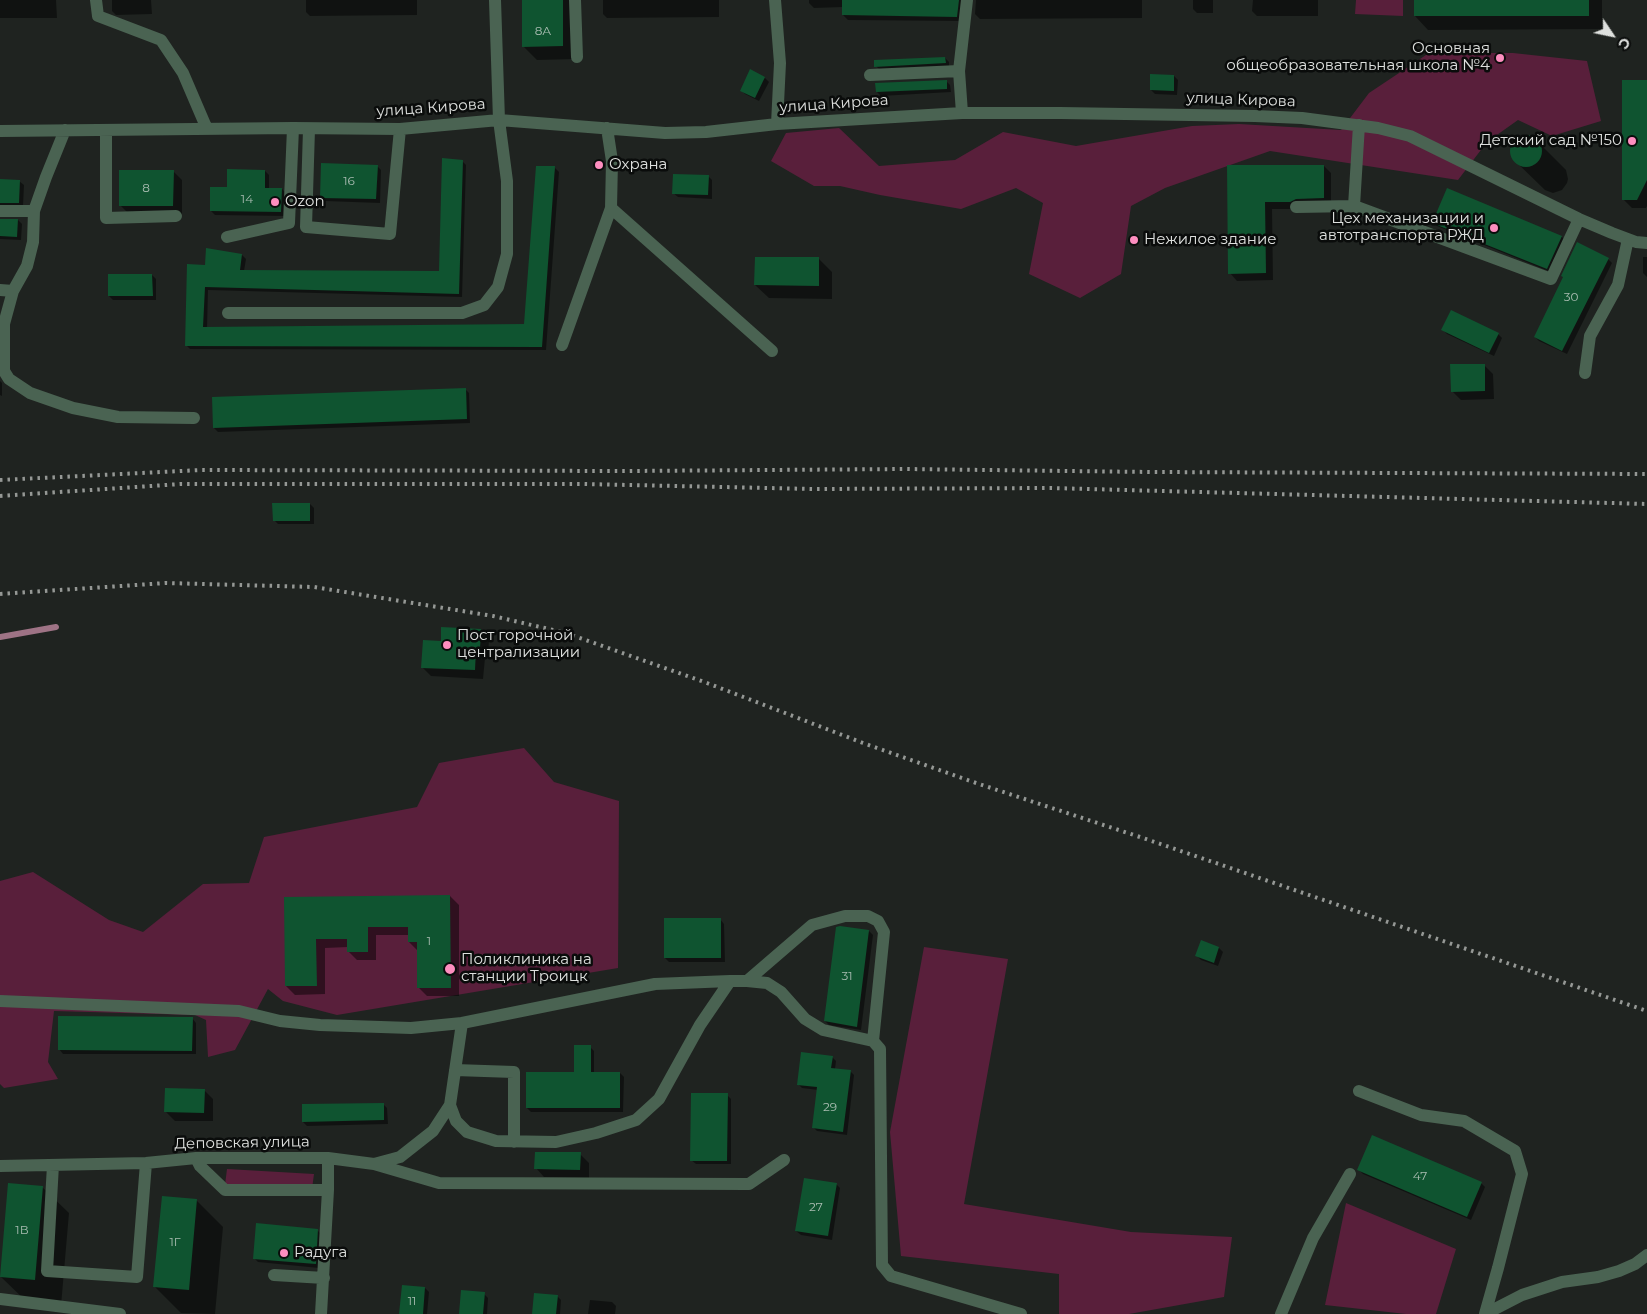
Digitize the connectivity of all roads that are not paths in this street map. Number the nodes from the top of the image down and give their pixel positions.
1 (96, 0) edge
2 (495, 0) edge
3 (575, 0) edge
4 (775, 0) edge
5 (967, 0) edge
6 (577, 57) dead end
7 (959, 71) junction
8 (870, 75) dead end
9 (962, 113) junction
10 (499, 120) junction
11 (777, 124) junction
12 (1359, 125) junction
13 (293, 128) junction
14 (607, 128) junction
15 (207, 129) junction
16 (309, 129) junction
17 (400, 129) junction
18 (65, 130) junction
19 (0, 131) edge
20 (106, 131) junction
21 (1354, 206) junction
22 (1296, 207) dead end
23 (610, 208) junction
24 (0, 211) edge
25 (34, 211) junction
26 (176, 216) dead end
27 (1579, 219) junction
28 (227, 237) dead end
29 (1628, 239) junction
30 (1647, 243) edge
31 (6, 291) edge
32 (228, 313) dead end
33 (562, 345) dead end
34 (772, 351) dead end
35 (2, 361) edge
36 (1585, 373) dead end
37 (194, 418) dead end
38 (730, 981) junction
39 (747, 982) junction
40 (0, 1000) edge
41 (462, 1023) junction
42 (873, 1041) junction
43 (455, 1070) junction
44 (1359, 1091) dead end
45 (450, 1104) junction
46 (514, 1142) junction
47 (196, 1158) junction
48 (328, 1158) junction
49 (784, 1160) dead end
50 (146, 1163) junction
51 (374, 1164) junction
52 (53, 1165) junction
53 (0, 1166) edge
54 (1350, 1174) dead end
55 (328, 1190) junction
56 (1647, 1255) edge
57 (274, 1275) dead end
58 (324, 1278) junction
59 (0, 1299) edge
60 (120, 1314) edge
61 (321, 1314) edge
62 (1022, 1314) edge
63 (1281, 1314) edge
64 (1485, 1314) edge

1 - 15 street
2 - 10 street
3 - 6 street
4 - 11 street
5 - 7 street
7 - 8 street
7 - 9 street
9 - 11 street, улица Кирова
9 - 12 street, улица Кирова
10 - 14 street, улица Кирова
10 - 17 street, улица Кирова
10 - 32 street
11 - 14 street, улица Кирова
12 - 21 street
12 - 27 street, улица Кирова
13 - 15 street, улица Кирова
13 - 16 street, улица Кирова
13 - 28 street
14 - 23 street
15 - 20 street, улица Кирова
16 - 17 street, улица Кирова
16 - 17 street
18 - 19 street, улица Кирова
18 - 20 street, улица Кирова
18 - 25 street
20 - 26 street
21 - 22 street
21 - 27 street
23 - 33 street
23 - 34 street
24 - 25 street
25 - 31 street
27 - 29 street, улица Кирова
29 - 30 street, улица Кирова
29 - 36 street
31 - 35 street
35 - 37 street
38 - 39 street
38 - 41 street
38 - 46 street
39 - 42 street
39 - 42 street
40 - 41 street
41 - 43 street
42 - 62 street
43 - 45 street
43 - 46 street
44 - 64 street
45 - 46 street
45 - 51 street
47 - 48 street, Деповская улица
47 - 50 street, Деповская улица
47 - 55 street
48 - 51 street
48 - 55 street, Деповская улица
49 - 51 street
50 - 52 street, Деповская улица
50 - 52 street
52 - 53 street, Деповская улица
54 - 63 street
55 - 58 street, Деповская улица
56 - 64 street
57 - 58 street
58 - 61 street, Деповская улица
59 - 60 street

